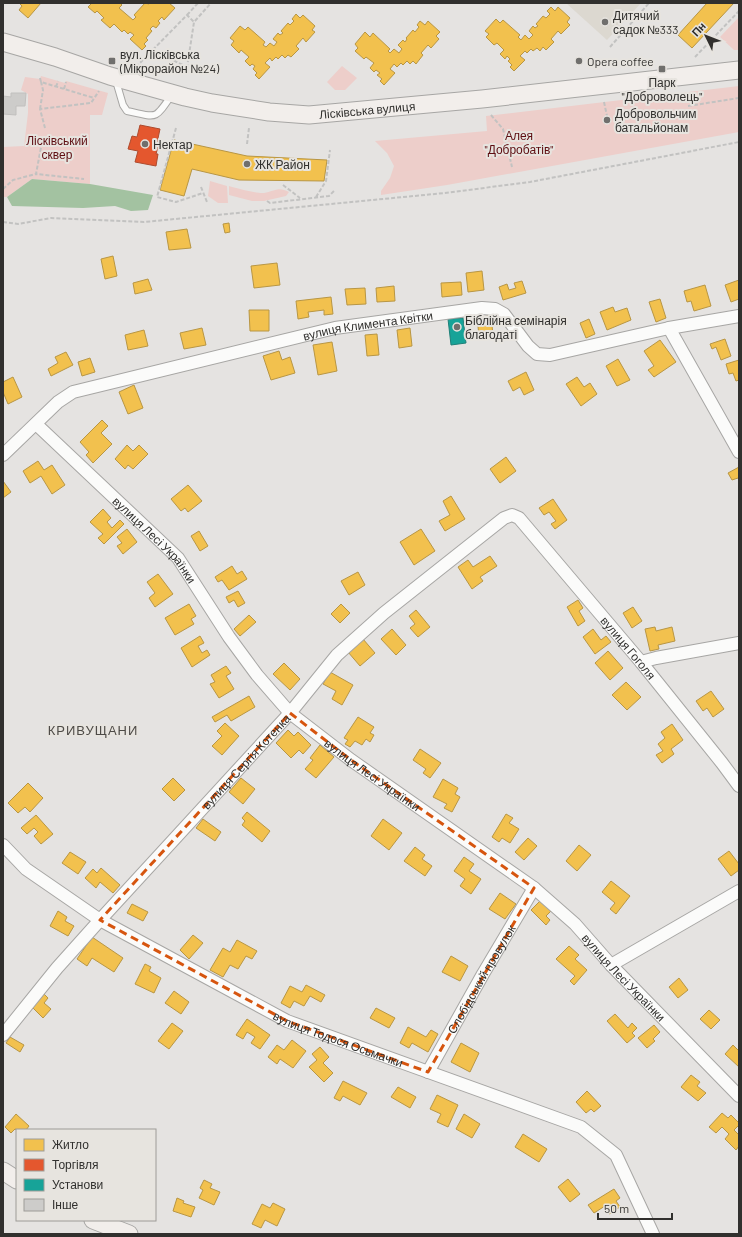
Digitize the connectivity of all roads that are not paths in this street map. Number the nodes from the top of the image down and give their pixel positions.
1 (3, 42) edge
2 (739, 70) edge
3 (115, 77) junction
4 (173, 94) junction
5 (739, 316) edge
6 (669, 328) junction
7 (36, 424) junction
8 (739, 452) edge
9 (3, 455) edge
10 (512, 515) joint
11 (739, 643) edge
12 (640, 662) junction
13 (290, 713) junction
14 (739, 786) edge
15 (3, 845) edge
16 (534, 888) junction
17 (739, 891) edge
18 (100, 920) junction
19 (611, 965) junction
20 (3, 1035) edge
21 (428, 1072) junction
22 (739, 1096) edge
23 (3, 1172) edge
24 (16, 1179) edge
25 (95, 1221) edge
26 (126, 1234) edge
27 (653, 1234) edge

1 - 3 street, Лісківська вулиця
2 - 4 street, Лісківська вулиця
3 - 4 street, Лісківська вулиця
3 - 4 lane
5 - 6 street, вулиця Климента Квітки
6 - 7 street, вулиця Климента Квітки
6 - 8 street
7 - 9 street, вулиця Климента Квітки
7 - 13 street, вулиця Лесі Українки
10 - 12 street, вулиця Гоголя
10 - 13 street, вулиця Сергія Котенка
11 - 12 street
12 - 14 street, вулиця Гоголя
13 - 16 street, вулиця Лесі Українки
13 - 18 street, вулиця Сергія Котенка
15 - 18 street, вулиця Тодося Осьмачки
16 - 19 street, вулиця Лесі Українки
16 - 21 street, Слобідський провулок
17 - 19 street
18 - 20 street, вулиця Сергія Котенка
18 - 21 street, вулиця Тодося Осьмачки
19 - 22 street, вулиця Лесі Українки
21 - 27 street, вулиця Тодося Осьмачки
23 - 24 street
25 - 26 street

